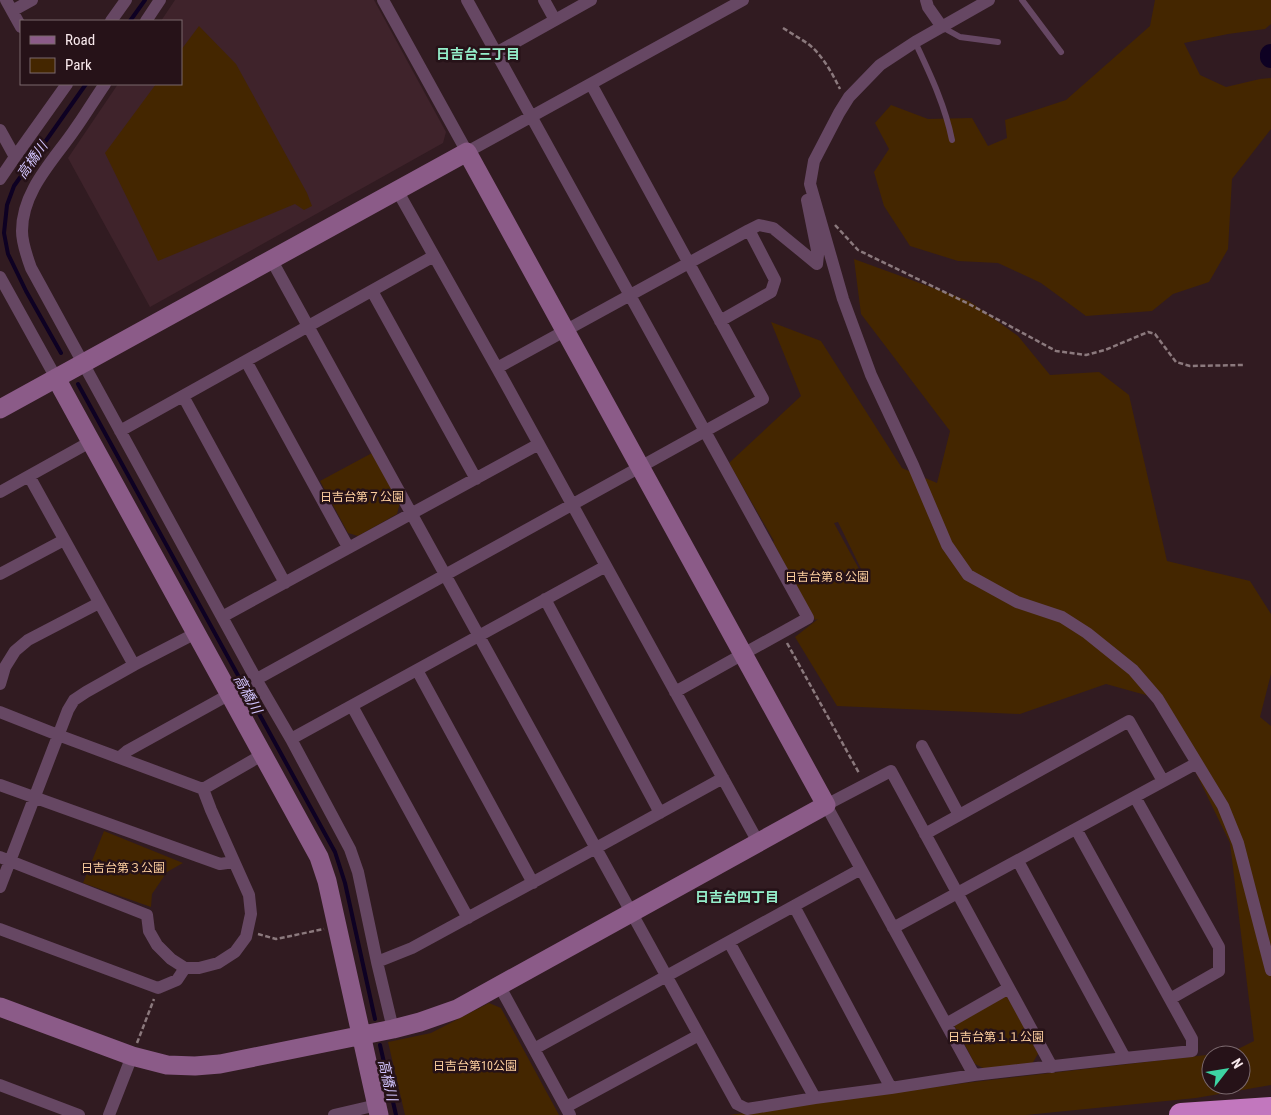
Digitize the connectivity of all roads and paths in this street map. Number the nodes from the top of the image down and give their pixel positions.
1 (32, 0) edge
2 (126, 0) edge
3 (160, 0) edge
4 (383, 0) edge
5 (467, 0) edge
6 (544, 0) edge
7 (591, 0) edge
8 (743, 0) edge
9 (926, 0) edge
10 (989, 0) edge
11 (1022, 0) edge
12 (9, 5) edge
13 (112, 20) edge
14 (147, 20) edge
15 (555, 20) junction
16 (20, 25) edge
17 (942, 27) junction
18 (783, 28) dead end
19 (915, 42) junction
20 (998, 42) dead end
21 (1061, 52) dead end
22 (496, 53) junction
23 (591, 84) junction
24 (104, 85) edge
25 (61, 87) edge
26 (846, 102) junction
27 (531, 116) junction
28 (0, 130) edge
29 (952, 140) dead end
30 (467, 152) junction
31 (15, 157) junction
32 (0, 179) edge
33 (810, 184) junction
34 (397, 190) junction
35 (834, 224) dead end
36 (749, 230) junction
37 (434, 256) junction
38 (271, 259) junction
39 (689, 263) junction
40 (0, 277) edge
41 (372, 291) junction
42 (630, 295) junction
43 (720, 321) junction
44 (308, 326) junction
45 (565, 331) junction
46 (246, 361) junction
47 (83, 363) junction
48 (1242, 365) dead end
49 (497, 368) junction
50 (56, 378) junction
51 (183, 396) junction
52 (0, 409) edge
53 (120, 431) junction
54 (705, 431) junction
55 (90, 442) junction
56 (539, 444) junction
57 (640, 467) junction
58 (29, 476) junction
59 (476, 478) junction
60 (0, 492) edge
61 (572, 505) junction
62 (412, 514) junction
63 (64, 540) junction
64 (348, 547) junction
65 (606, 566) junction
66 (0, 574) edge
67 (445, 575) junction
68 (285, 583) junction
69 (545, 600) junction
70 (99, 602) junction
71 (222, 617) junction
72 (781, 632) junction
73 (196, 633) junction
74 (479, 636) junction
75 (742, 654) junction
76 (134, 665) junction
77 (416, 670) junction
78 (0, 684) edge
79 (243, 686) junction
80 (675, 692) junction
81 (352, 706) junction
82 (0, 712) edge
83 (58, 735) junction
84 (291, 739) junction
85 (922, 746) dead end
86 (262, 755) junction
87 (120, 757) junction
88 (1197, 763) junction
89 (723, 778) junction
90 (1163, 782) junction
91 (865, 784) junction
92 (0, 785) edge
93 (203, 789) junction
94 (1136, 797) junction
95 (34, 798) junction
96 (826, 805) junction
97 (660, 812) junction
98 (959, 815) junction
99 (1076, 829) junction
100 (925, 834) junction
101 (758, 842) junction
102 (596, 848) junction
103 (5, 858) edge
104 (1018, 861) junction
105 (234, 862) junction
106 (861, 870) junction
107 (532, 883) junction
108 (0, 887) edge
109 (957, 893) junction
110 (794, 906) junction
111 (631, 912) junction
112 (468, 918) junction
113 (338, 927) junction
114 (893, 928) junction
115 (0, 929) edge
116 (248, 931) junction
117 (729, 942) junction
118 (377, 962) junction
119 (185, 968) junction
120 (1271, 970) edge
121 (666, 976) junction
122 (499, 985) junction
123 (158, 988) junction
124 (1009, 988) junction
125 (1170, 999) junction
126 (0, 1008) edge
127 (946, 1024) junction
128 (393, 1029) junction
129 (698, 1035) junction
130 (361, 1036) junction
131 (534, 1049) junction
132 (132, 1056) junction
133 (1125, 1058) junction
134 (1052, 1066) junction
135 (974, 1075) junction
136 (0, 1085) edge
137 (891, 1088) junction
138 (815, 1098) junction
139 (1271, 1109) edge
140 (378, 1110) edge
141 (568, 1111) edge
142 (79, 1115) edge
143 (109, 1115) edge
144 (334, 1115) edge
145 (1181, 1115) edge

1 - 12 street
2 - 13 street
3 - 14 street
4 - 30 street
5 - 22 street
6 - 15 street
7 - 15 street
8 - 23 street
9 - 17 street
10 - 17 street
11 - 21 lane
12 - 16 street
15 - 22 street
17 - 19 street
17 - 20 lane
18 - 26 path
19 - 26 street
19 - 29 lane
22 - 27 street
23 - 27 street
23 - 39 street
24 - 47 street
25 - 31 street
26 - 33 street
27 - 30 street
27 - 42 street
28 - 31 street
30 - 34 street
30 - 45 street
31 - 32 street
33 - 36 street
33 - 88 street
34 - 37 street
34 - 38 street
35 - 48 path
36 - 39 street
36 - 43 street
37 - 41 street
37 - 49 street
38 - 44 street
38 - 47 street
39 - 42 street
39 - 43 street
40 - 50 street
41 - 44 street
41 - 59 street
42 - 45 street
42 - 54 street
43 - 54 street
44 - 46 street
44 - 62 street
45 - 49 street
45 - 57 street
46 - 51 street
46 - 64 street
47 - 50 street
47 - 53 street
49 - 56 street
50 - 52 street
50 - 55 street
51 - 53 street
51 - 68 street
53 - 71 street
54 - 57 street
54 - 72 street
55 - 58 street
55 - 73 street
56 - 59 street
56 - 61 street
57 - 61 street
57 - 75 street
58 - 60 street
58 - 63 street
59 - 62 street
61 - 65 street
61 - 67 street
62 - 64 street
62 - 67 street
63 - 66 street
63 - 70 street
64 - 68 street
65 - 69 street
65 - 80 street
67 - 74 street
67 - 79 street
68 - 71 street
69 - 74 street
69 - 97 street
70 - 76 street
70 - 78 street
71 - 79 street
72 - 75 street
72 - 91 path
73 - 76 street
73 - 79 street
74 - 77 street
74 - 102 street
75 - 80 street
75 - 96 street
76 - 83 street
77 - 81 street
77 - 107 street
79 - 84 street
79 - 86 street
79 - 87 street
80 - 89 street
81 - 84 street
81 - 112 street
82 - 83 street
83 - 87 street
83 - 95 street
84 - 118 street
85 - 98 street
86 - 93 street
86 - 113 street
87 - 93 street
88 - 90 street
88 - 120 street
89 - 97 street
89 - 101 street
90 - 94 street
90 - 98 street
91 - 96 street
91 - 100 street
92 - 95 street
93 - 105 street
94 - 99 street
94 - 125 street
95 - 103 street
95 - 105 street
96 - 101 street
96 - 106 street
97 - 102 street
98 - 100 street
99 - 104 street
99 - 125 street
100 - 109 street
101 - 111 street
102 - 107 street
102 - 111 street
103 - 108 street
103 - 119 street
104 - 109 street
104 - 133 street
105 - 116 street
106 - 110 street
106 - 114 street
107 - 112 street
109 - 114 street
109 - 124 street
110 - 117 street
110 - 137 street
111 - 121 street
111 - 122 street
112 - 118 street
113 - 116 path
113 - 130 street
114 - 127 street
115 - 123 street
116 - 119 street
117 - 121 street
117 - 138 street
118 - 128 street
119 - 123 street
121 - 129 street
121 - 131 street
122 - 128 street
122 - 131 street
123 - 132 path
124 - 127 street
124 - 134 street
125 - 133 street
126 - 132 street
127 - 135 street
128 - 130 street
129 - 138 street
129 - 141 street
130 - 132 street
130 - 140 street
131 - 141 street
132 - 143 street
133 - 134 street
134 - 135 street
135 - 137 street
136 - 142 street
137 - 138 street
139 - 145 highway
140 - 144 street

